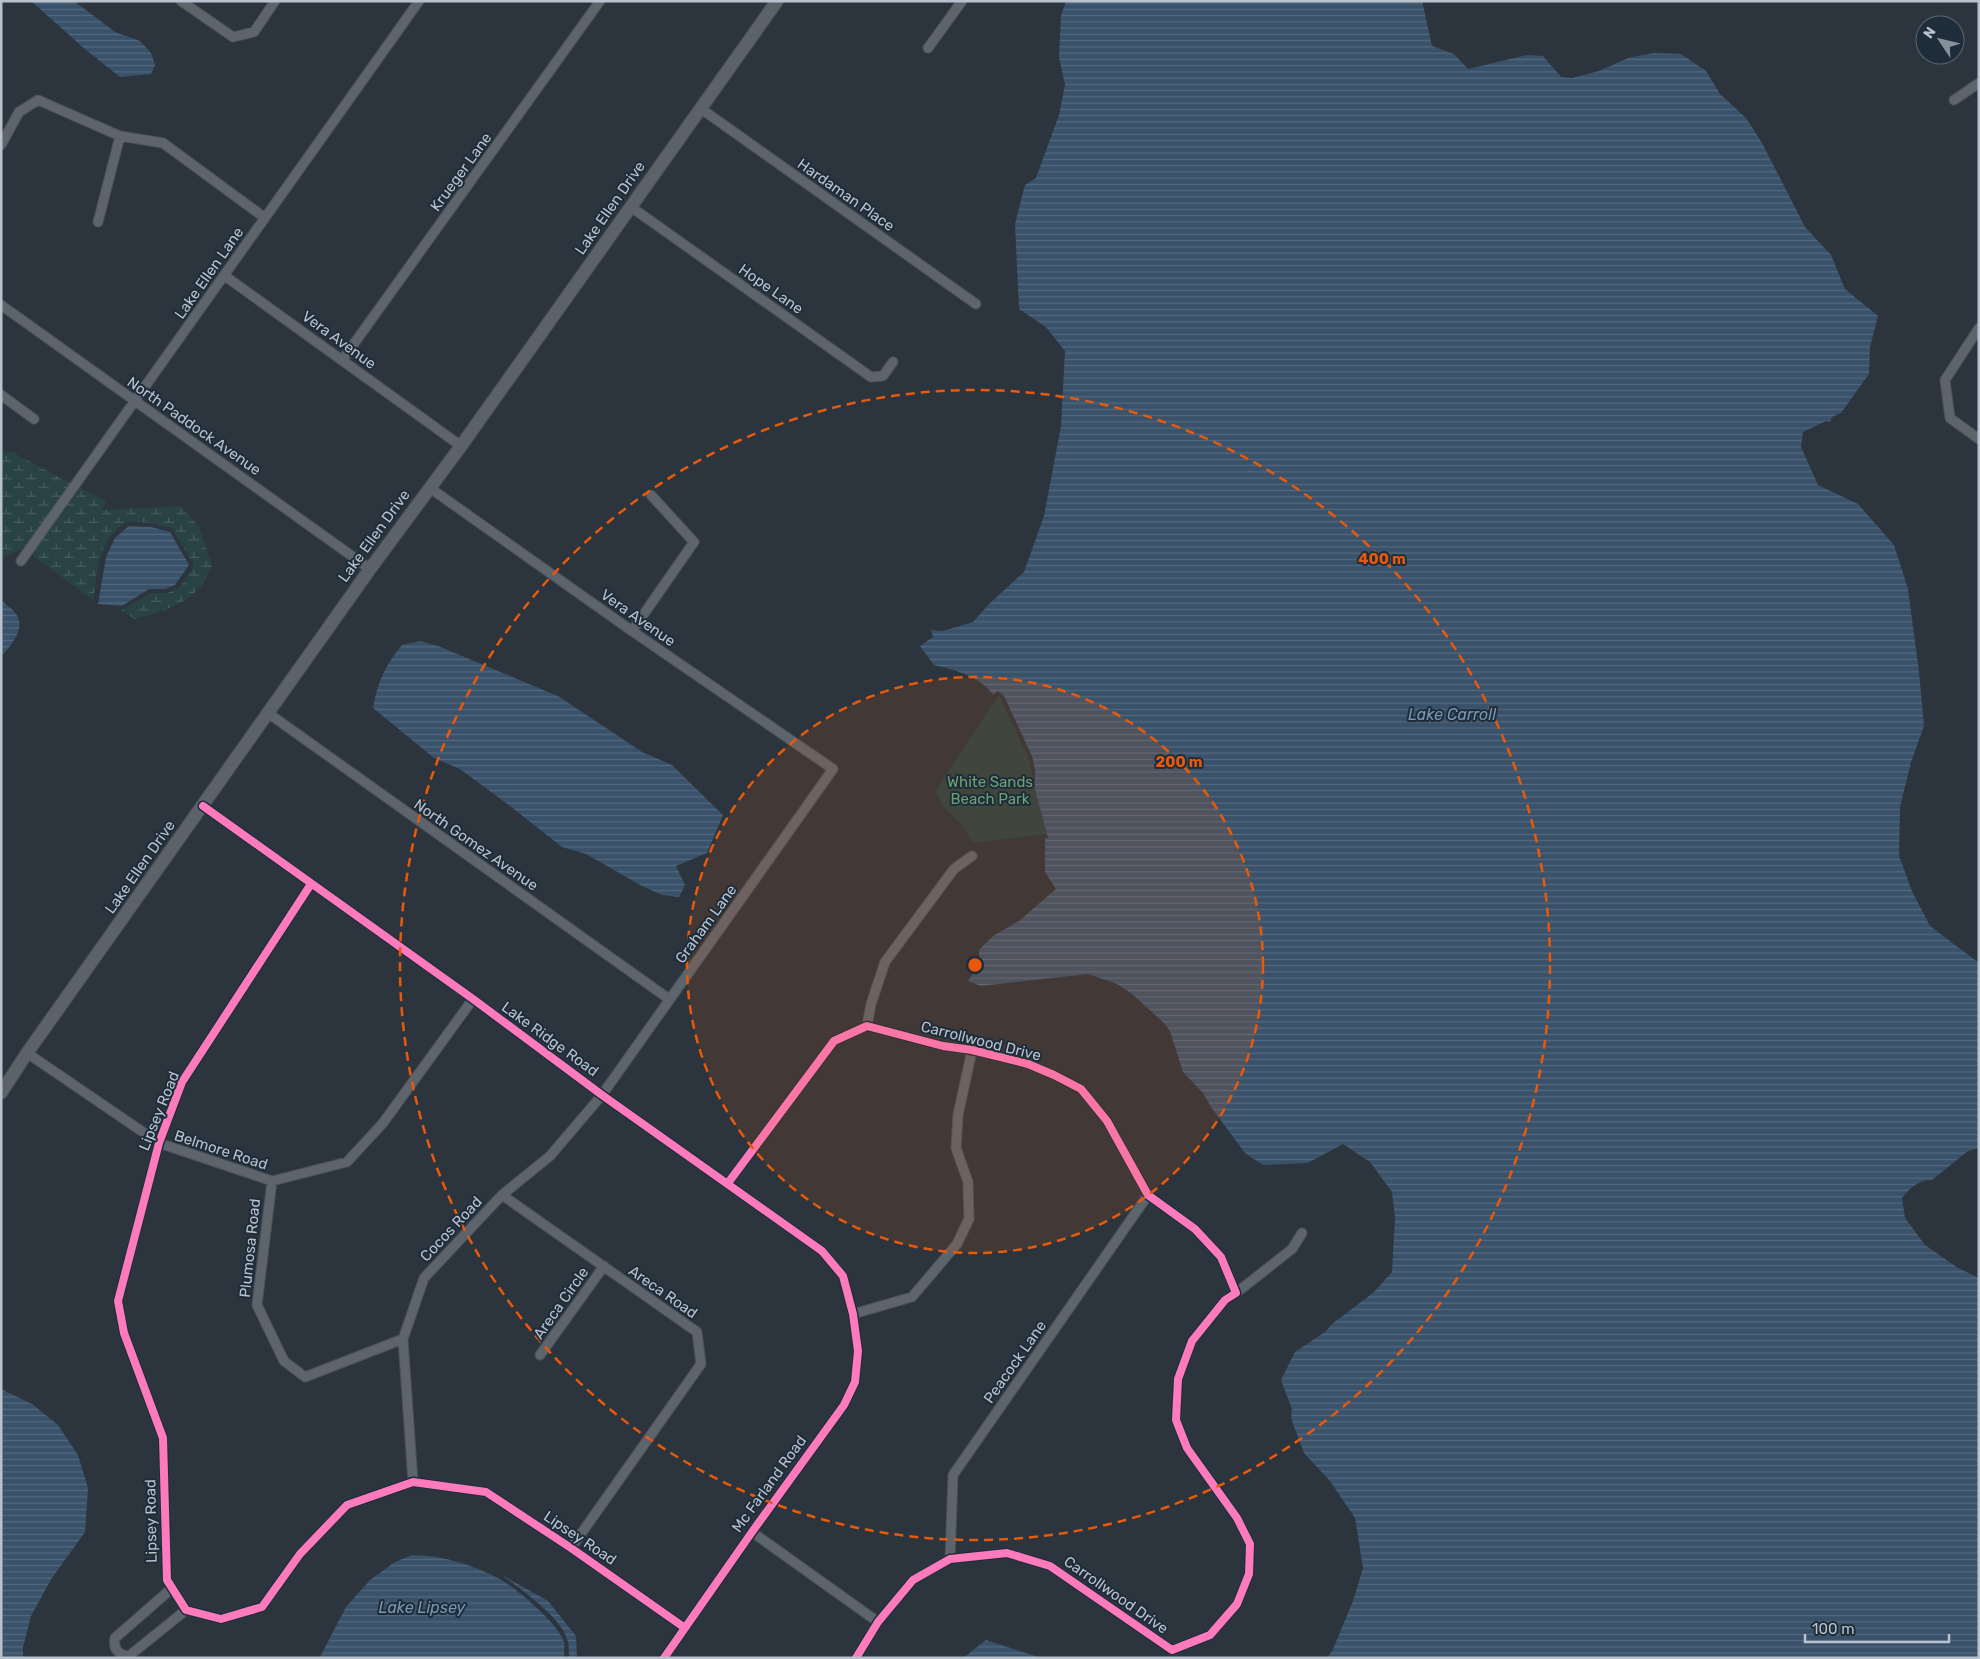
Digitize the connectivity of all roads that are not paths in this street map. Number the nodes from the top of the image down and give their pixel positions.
1 (181, 1) edge
2 (275, 1) edge
3 (419, 1) edge
4 (600, 1) edge
5 (777, 1) edge
6 (962, 1) edge
7 (928, 48) dead end
8 (1979, 83) edge
9 (1954, 100) dead end
10 (700, 108) junction
11 (120, 136) junction
12 (1, 145) edge
13 (631, 206) junction
14 (265, 218) junction
15 (98, 222) dead end
16 (225, 276) junction
17 (976, 304) dead end
18 (1, 305) edge
19 (1979, 328) edge
20 (343, 359) junction
21 (893, 362) dead end
22 (1, 395) edge
23 (135, 402) junction
24 (34, 419) dead end
25 (1979, 439) edge
26 (461, 446) junction
27 (430, 488) junction
28 (650, 496) dead end
29 (21, 561) dead end
30 (370, 569) junction
31 (632, 631) junction
32 (268, 713) junction
33 (833, 769) joint
34 (203, 806) junction
35 (972, 856) dead end
36 (311, 884) junction
37 (669, 999) junction
38 (473, 1000) junction
39 (868, 1026) junction
40 (972, 1050) junction
41 (27, 1053) junction
42 (1, 1093) edge
43 (602, 1095) junction
44 (158, 1143) junction
45 (272, 1181) junction
46 (728, 1183) junction
47 (502, 1195) junction
48 (1148, 1195) junction
49 (1302, 1233) dead end
50 (604, 1266) junction
51 (1236, 1293) junction
52 (853, 1314) junction
53 (403, 1339) junction
54 (540, 1355) dead end
55 (413, 1482) junction
56 (752, 1532) junction
57 (571, 1548) junction
58 (950, 1560) junction
59 (171, 1589) junction
60 (186, 1610) junction
61 (878, 1622) junction
62 (685, 1628) junction
63 (664, 1658) edge
64 (856, 1658) edge

1 - 2 street
3 - 14 street, Lake Ellen Lane
4 - 20 street, Krueger Lane
5 - 10 street, Lake Ellen Drive
6 - 7 street
8 - 9 street
10 - 13 street, Lake Ellen Drive
10 - 17 street, Hardaman Place
11 - 12 street
11 - 14 street
11 - 15 street
13 - 21 street, Hope Lane
13 - 26 street, Lake Ellen Drive
14 - 16 street, Lake Ellen Lane
16 - 20 street, Vera Avenue
16 - 23 street, Lake Ellen Lane
18 - 23 street, North Paddock Avenue
19 - 25 street
20 - 26 street, Vera Avenue
22 - 24 street
23 - 29 street, Lake Ellen Lane
23 - 30 street, North Paddock Avenue
26 - 27 street, Lake Ellen Drive
27 - 30 street, Lake Ellen Drive
27 - 31 street, Vera Avenue
28 - 31 street
30 - 32 street, Lake Ellen Drive
31 - 33 street, Vera Avenue
32 - 34 street, Lake Ellen Drive
32 - 37 street, North Gomez Avenue
33 - 37 street, Graham Lane
34 - 36 street, Lake Ridge Road
34 - 41 street, Lake Ellen Drive
35 - 39 street
36 - 38 street, Lake Ridge Road
36 - 44 street, Lipsey Road
37 - 43 street, Graham Lane
38 - 43 street, Lake Ridge Road
38 - 45 street, Belmore Road
39 - 40 street, Carrollwood Drive
39 - 46 street
40 - 48 street, Carrollwood Drive
40 - 52 street
41 - 42 street, Lake Ellen Drive
41 - 44 street, Belmore Road
43 - 46 street, Lake Ridge Road
43 - 47 street, Cocos Road
44 - 45 street, Belmore Road
44 - 59 street, Lipsey Road
45 - 53 street, Plumosa Road
46 - 52 street, Lake Ridge Road
47 - 50 street, Areca Road
47 - 53 street, Cocos Road
48 - 51 street, Carrollwood Drive
48 - 58 street, Peacock Lane
49 - 51 street, Carrollwood Drive
50 - 54 street, Areca Circle
50 - 57 street, Areca Road
51 - 58 street, Carrollwood Drive
52 - 56 street, Mc Farland Road
53 - 55 street, Cocos Road
55 - 57 street, Lipsey Road
55 - 60 street, Lipsey Road
56 - 61 street
56 - 62 street, Mc Farland Road
57 - 62 street, Lipsey Road
58 - 61 street, Carrollwood Drive
59 - 60 street, Lipsey Road
59 - 60 street
61 - 64 street, Carrollwood Drive
62 - 63 street, Mc Farland Road

